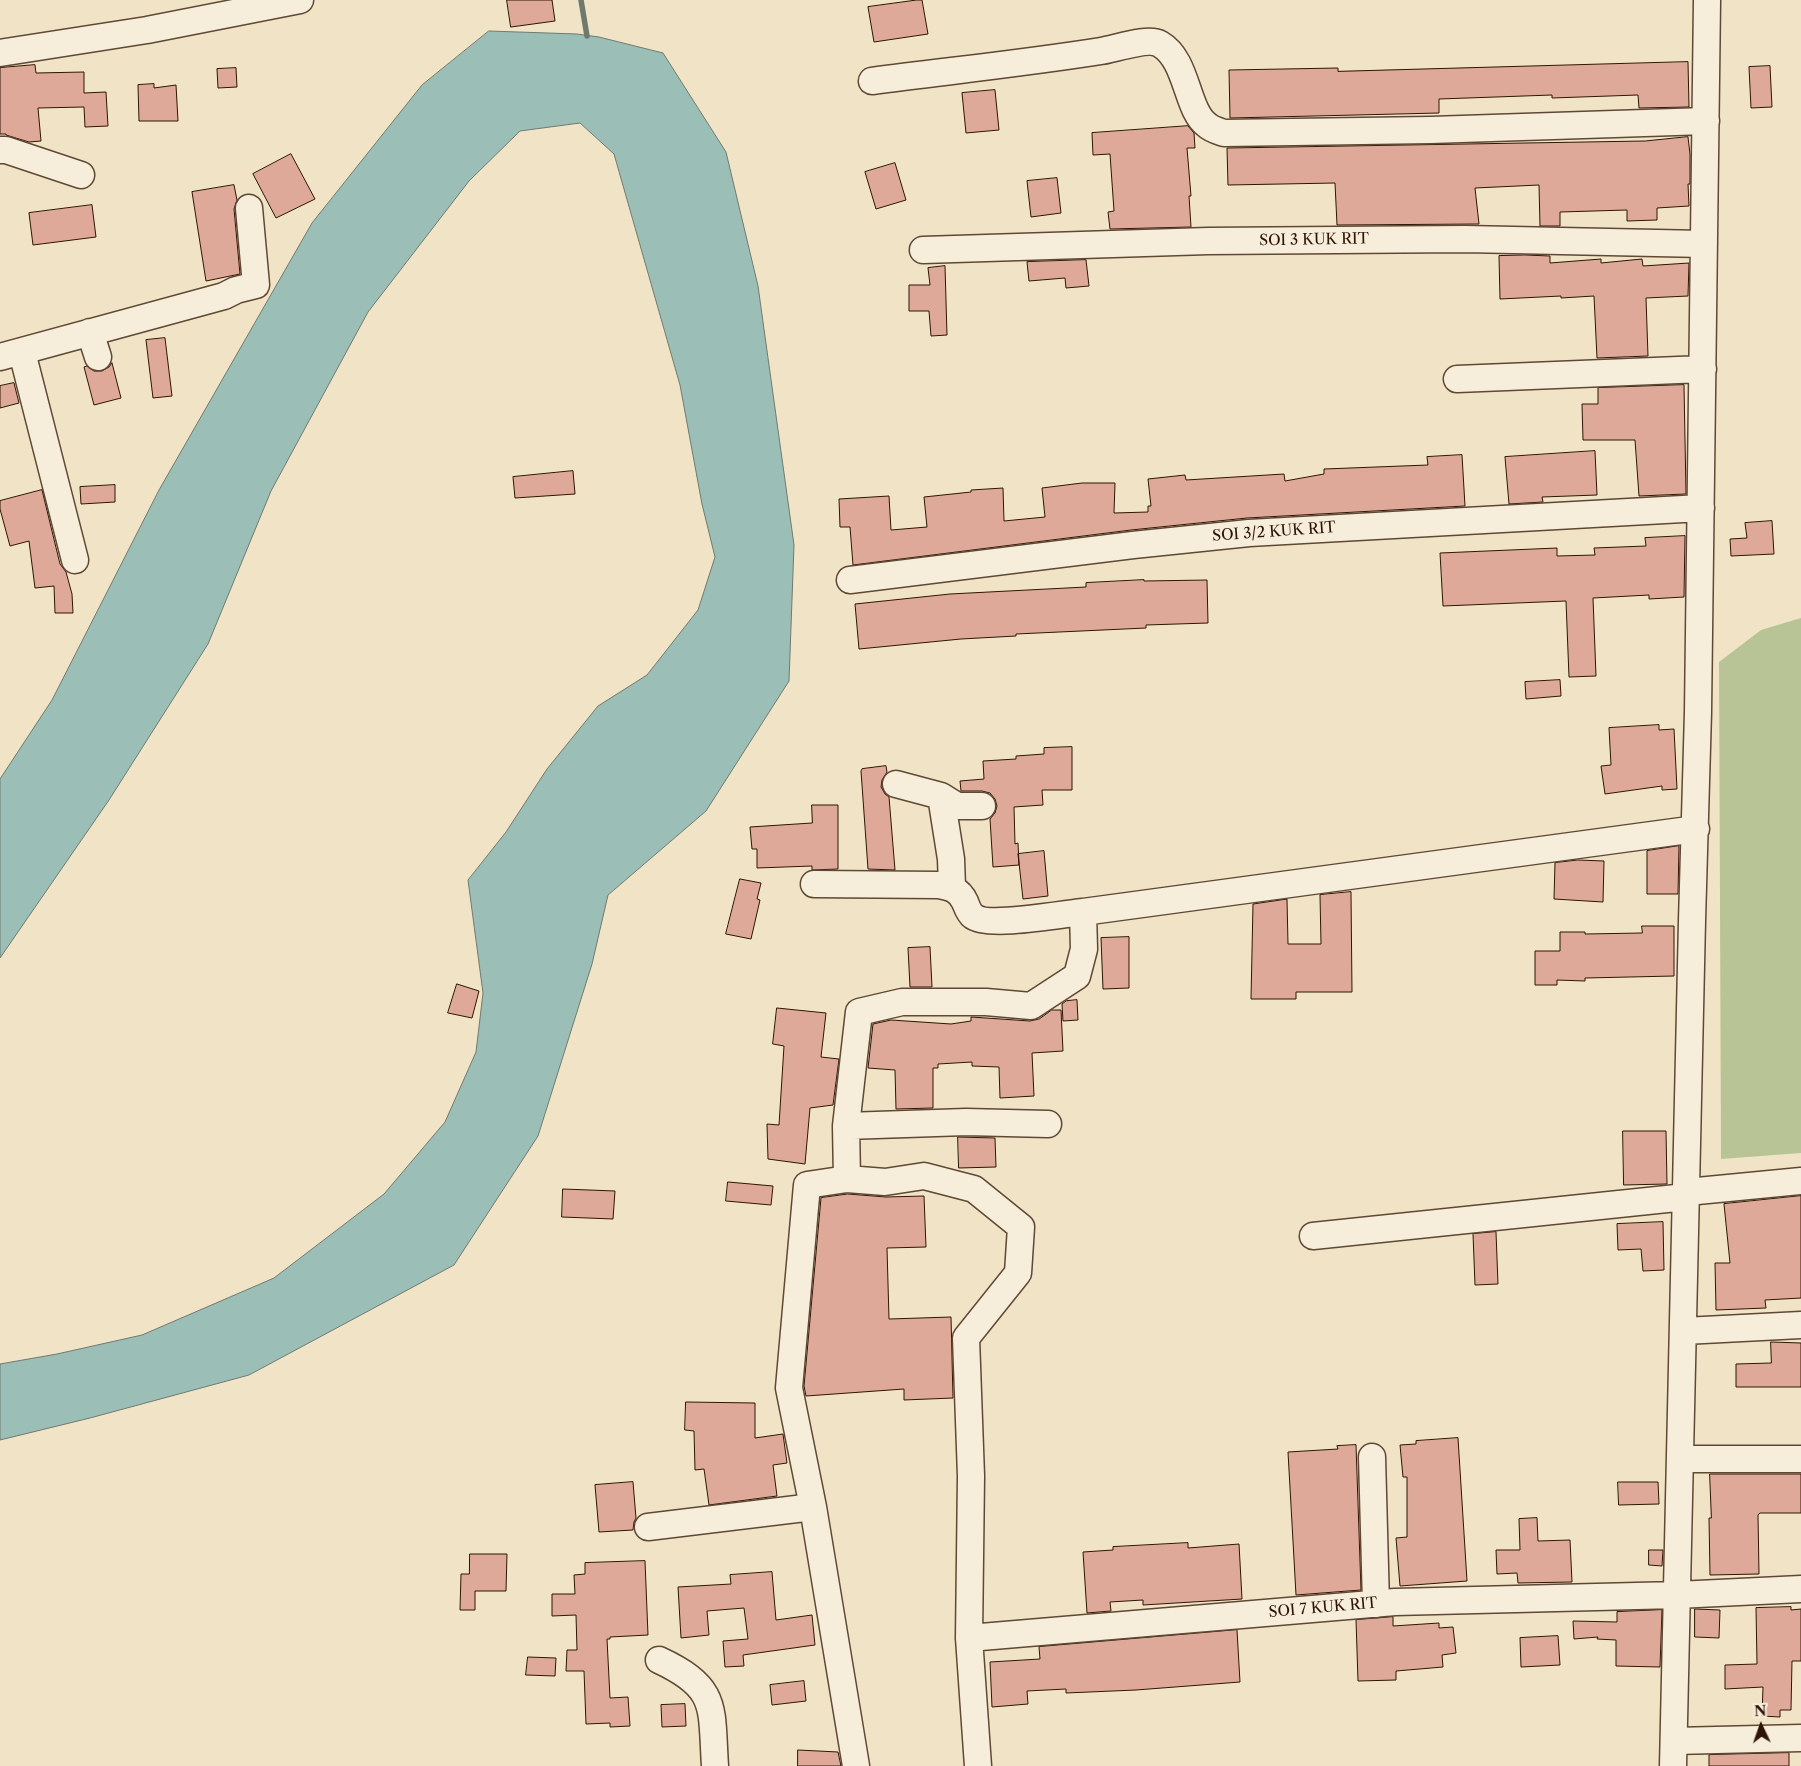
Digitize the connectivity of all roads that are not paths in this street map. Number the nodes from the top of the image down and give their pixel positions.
1 (300, 0) edge
2 (1707, 0) edge
3 (0, 53) edge
4 (872, 81) dead end
5 (1706, 121) junction
6 (0, 150) edge
7 (81, 175) dead end
8 (249, 208) dead end
9 (1704, 244) junction
10 (923, 250) dead end
11 (90, 332) junction
12 (11, 354) edge
13 (98, 357) dead end
14 (1703, 369) junction
15 (1457, 379) dead end
16 (1701, 508) junction
17 (75, 560) dead end
18 (850, 580) dead end
19 (896, 784) dead end
20 (941, 796) junction
21 (982, 806) dead end
22 (1696, 829) junction
23 (814, 884) dead end
24 (952, 887) junction
25 (1084, 912) junction
26 (1048, 1124) dead end
27 (846, 1126) junction
28 (847, 1179) junction
29 (1801, 1181) edge
30 (1687, 1194) junction
31 (1313, 1236) dead end
32 (1801, 1325) edge
33 (1684, 1331) junction
34 (1372, 1457) dead end
35 (1680, 1459) junction
36 (1801, 1459) edge
37 (813, 1507) junction
38 (648, 1527) dead end
39 (1801, 1589) edge
40 (1677, 1596) junction
41 (1376, 1604) junction
42 (969, 1638) junction
43 (659, 1660) dead end
44 (1801, 1738) edge
45 (1674, 1753) edge
46 (716, 1766) edge
47 (856, 1766) edge
48 (978, 1766) edge

1 - 3 street
2 - 5 street
4 - 5 street
5 - 9 street
6 - 7 street
8 - 11 street
9 - 10 street, SOI 3 KUK RIT
9 - 14 street
11 - 12 street
11 - 13 street
12 - 17 street
14 - 15 street
14 - 16 street
16 - 18 street, SOI 3/2 KUK RIT
16 - 22 street
19 - 20 street
20 - 21 street
20 - 24 street
22 - 25 street
22 - 30 street
23 - 24 street
24 - 25 street
25 - 27 street
26 - 27 street
27 - 28 street
28 - 37 street
28 - 42 street
29 - 30 street
30 - 31 street
30 - 33 street
32 - 33 street
33 - 35 street
34 - 41 street
35 - 36 street
35 - 40 street
37 - 38 street
37 - 47 street
39 - 40 street, SOI 7 KUK RIT
40 - 41 street, SOI 7 KUK RIT
40 - 45 street
41 - 42 street, SOI 7 KUK RIT
42 - 48 street
43 - 46 street
44 - 45 street

